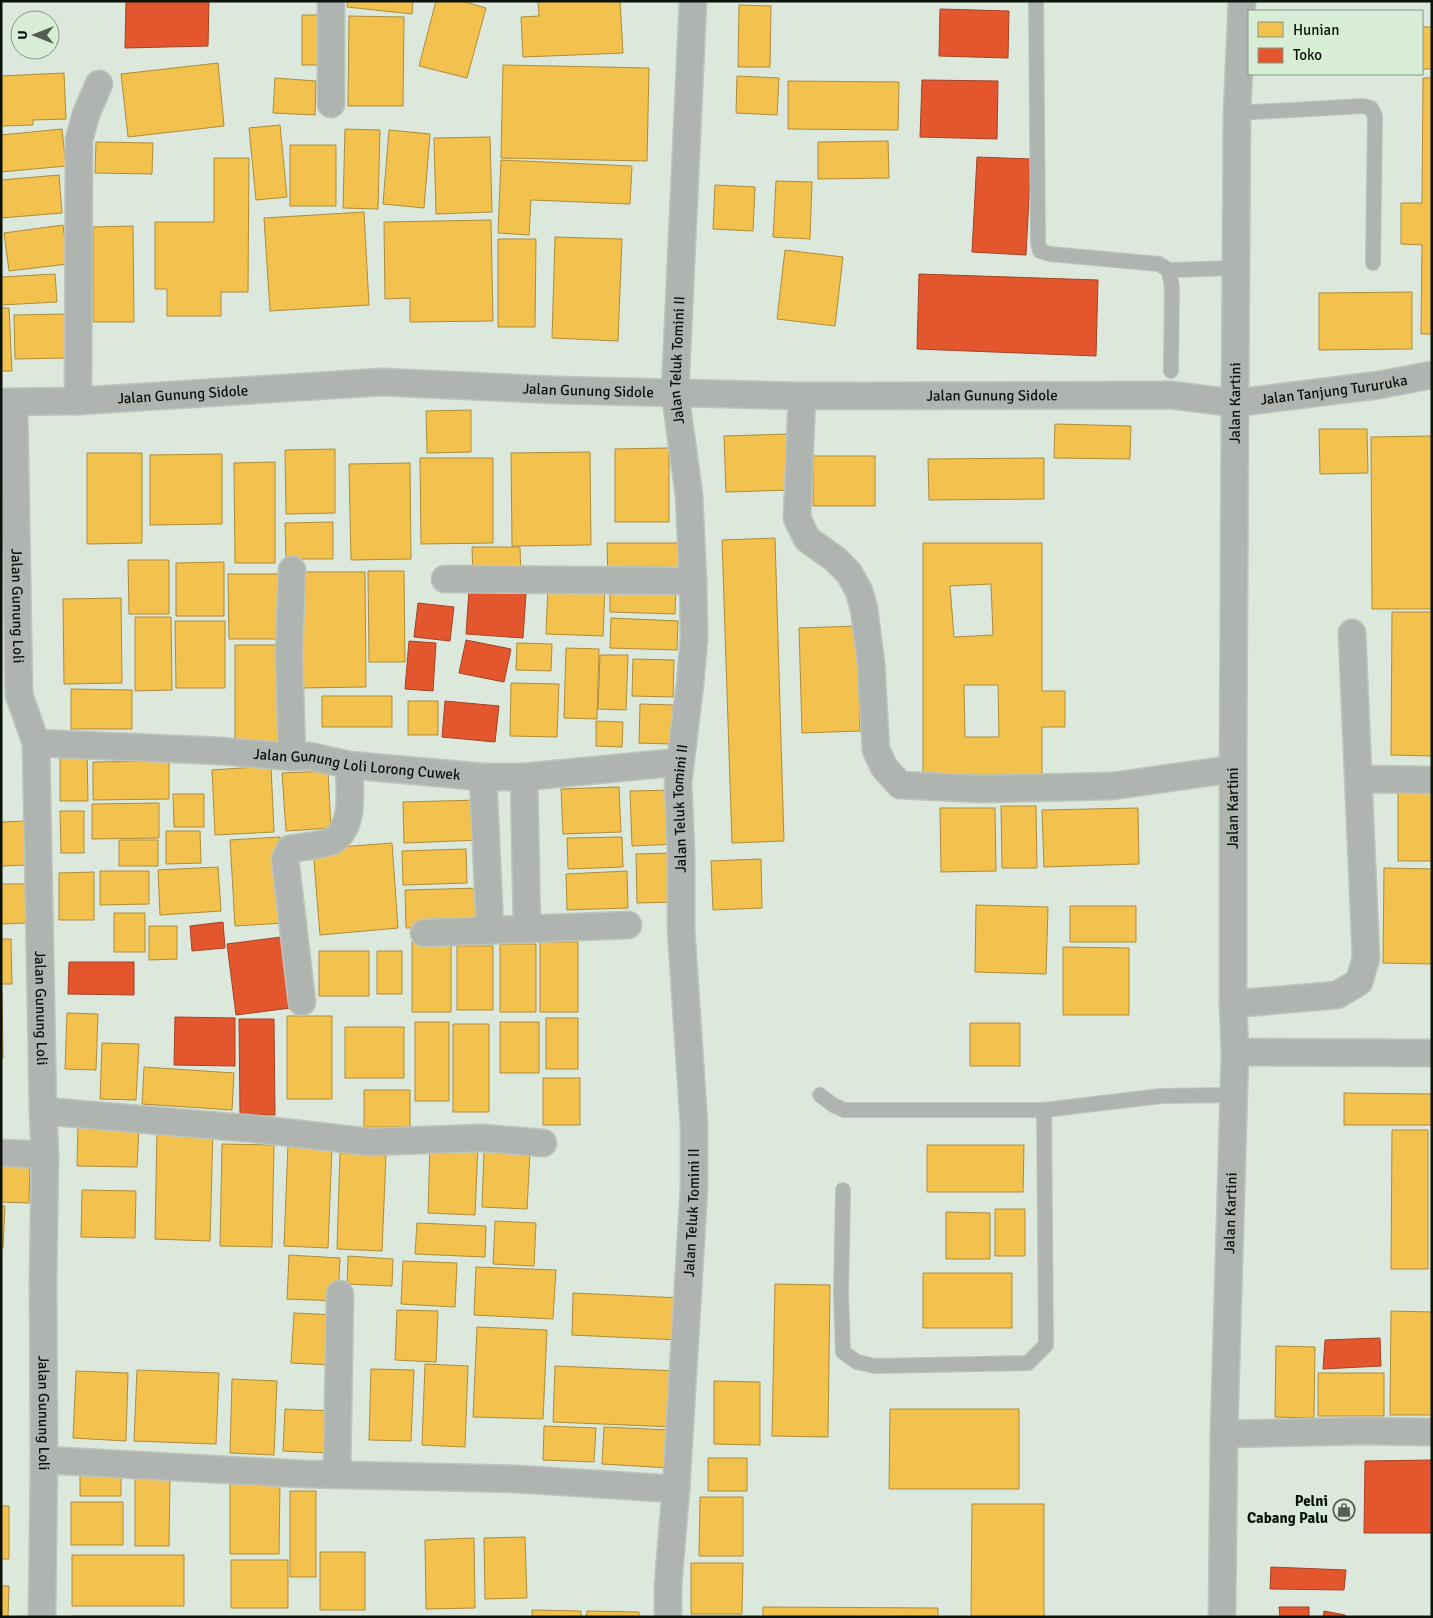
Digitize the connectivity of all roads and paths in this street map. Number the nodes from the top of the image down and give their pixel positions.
1 (331, 1) edge
2 (693, 1) edge
3 (1036, 1) edge
4 (1242, 1) edge
5 (99, 84) dead end
6 (331, 104) dead end
7 (1237, 113) junction
8 (1373, 263) dead end
9 (1236, 268) junction
10 (1169, 270) junction
11 (1171, 371) dead end
12 (1432, 375) edge
13 (675, 393) junction
14 (802, 396) junction
15 (78, 401) junction
16 (8, 402) edge
17 (1235, 403) junction
18 (292, 570) dead end
19 (445, 579) dead end
20 (693, 581) junction
21 (1352, 633) dead end
22 (10, 695) edge
23 (36, 743) junction
24 (292, 757) junction
25 (680, 762) junction
26 (349, 765) junction
27 (1233, 768) junction
28 (524, 776) junction
29 (483, 777) junction
30 (1359, 779) junction
31 (1432, 780) edge
32 (628, 924) dead end
33 (527, 929) junction
34 (490, 930) junction
35 (424, 933) dead end
36 (302, 1002) dead end
37 (1233, 1004) junction
38 (1235, 1052) junction
39 (1432, 1053) edge
40 (820, 1094) dead end
41 (1234, 1094) junction
42 (1044, 1110) junction
43 (43, 1111) junction
44 (543, 1143) dead end
45 (1, 1153) edge
46 (45, 1155) junction
47 (843, 1190) dead end
48 (340, 1294) dead end
49 (1432, 1432) edge
50 (1224, 1434) junction
51 (44, 1460) junction
52 (337, 1475) junction
53 (676, 1489) junction
54 (42, 1617) edge
55 (668, 1617) edge
56 (1222, 1617) edge

1 - 6 street
2 - 13 street, Jalan Teluk Tomini II
3 - 10 lane
4 - 7 street, Jalan Kartini
5 - 15 street
7 - 8 lane
7 - 9 street, Jalan Kartini
9 - 10 lane
9 - 17 street, Jalan Kartini
10 - 11 lane
12 - 17 street, Jalan Tanjung Tururuka
13 - 14 street, Jalan Gunung Sidole
13 - 15 street, Jalan Gunung Sidole
13 - 20 street, Jalan Teluk Tomini II
14 - 17 street, Jalan Gunung Sidole
14 - 27 street
15 - 16 street, Jalan Gunung Sidole
16 - 22 street, Jalan Gunung Loli
17 - 27 street, Jalan Kartini
18 - 24 street
19 - 20 street
20 - 25 street, Jalan Teluk Tomini II
21 - 30 street
22 - 23 street, Jalan Gunung Loli
23 - 24 street, Jalan Gunung Loli Lorong Cuwek
23 - 43 street, Jalan Gunung Loli
24 - 26 street, Jalan Gunung Loli Lorong Cuwek
25 - 28 street, Jalan Gunung Loli Lorong Cuwek
25 - 53 street, Jalan Teluk Tomini II
26 - 29 street, Jalan Gunung Loli Lorong Cuwek
26 - 36 street
27 - 37 street, Jalan Kartini
28 - 29 street, Jalan Gunung Loli Lorong Cuwek
28 - 33 street
29 - 34 street
30 - 31 street
30 - 37 street
32 - 33 street
33 - 34 street
34 - 35 street
37 - 38 street, Jalan Kartini
38 - 39 street
38 - 41 street, Jalan Kartini
40 - 42 lane
41 - 42 lane
41 - 50 street, Jalan Kartini
42 - 47 lane
43 - 44 street
43 - 46 street, Jalan Gunung Loli
45 - 46 street
46 - 51 street, Jalan Gunung Loli
48 - 52 street
49 - 50 street
50 - 56 street, Jalan Kartini
51 - 52 street
51 - 54 street, Jalan Gunung Loli
52 - 53 street
53 - 55 street, Jalan Teluk Tomini II

